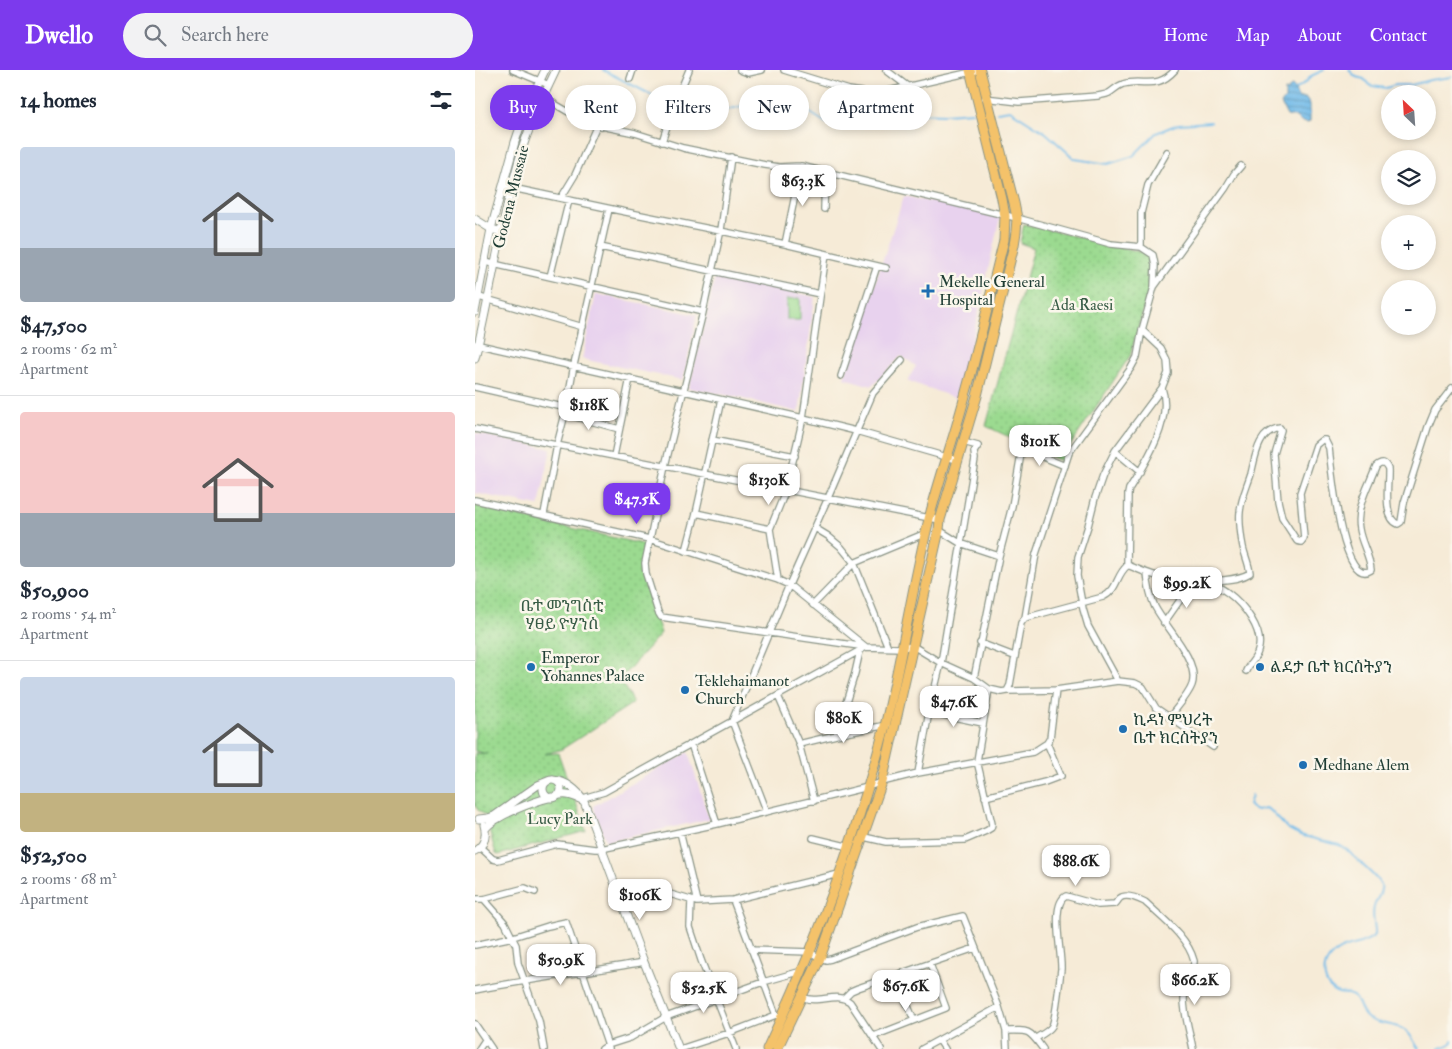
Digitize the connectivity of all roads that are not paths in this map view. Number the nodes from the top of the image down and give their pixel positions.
1 (513, 70) edge
2 (545, 70) edge
3 (556, 70) edge
4 (633, 70) edge
5 (689, 70) edge
6 (739, 70) edge
7 (784, 70) edge
8 (886, 70) edge
9 (980, 70) edge
10 (1175, 70) edge
11 (758, 71) edge
12 (970, 71) edge
13 (630, 79) dead end
14 (539, 82) junction
15 (538, 85) edge
16 (546, 85) edge
17 (549, 85) edge
18 (833, 85) edge
19 (906, 85) edge
20 (911, 85) edge
21 (982, 99) junction
22 (519, 130) edge
23 (528, 130) edge
24 (595, 130) edge
25 (621, 130) edge
26 (662, 142) junction
27 (1167, 152) dead end
28 (731, 158) junction
29 (801, 166) junction
30 (1241, 166) dead end
31 (825, 172) junction
32 (503, 186) junction
33 (512, 188) junction
34 (561, 198) junction
35 (569, 200) junction
36 (609, 209) junction
37 (824, 209) dead end
38 (1005, 216) junction
39 (1017, 218) junction
40 (475, 219) edge
41 (491, 229) junction
42 (721, 230) junction
43 (502, 232) junction
44 (785, 244) junction
45 (600, 247) junction
46 (1141, 247) junction
47 (826, 254) junction
48 (485, 262) junction
49 (495, 265) junction
50 (877, 266) junction
51 (886, 268) dead end
52 (712, 271) junction
53 (550, 277) junction
54 (591, 287) junction
55 (1153, 288) junction
56 (820, 294) junction
57 (479, 297) junction
58 (487, 299) junction
59 (475, 312) edge
60 (703, 312) junction
61 (583, 327) junction
62 (478, 329) edge
63 (1141, 330) junction
64 (477, 344) edge
65 (475, 358) edge
66 (902, 360) dead end
67 (574, 365) junction
68 (841, 376) dead end
69 (630, 378) junction
70 (475, 386) edge
71 (1163, 388) junction
72 (1452, 388) edge
73 (683, 391) junction
74 (721, 400) junction
75 (566, 411) junction
76 (959, 417) junction
77 (803, 418) junction
78 (970, 421) junction
79 (475, 429) edge
80 (619, 429) junction
81 (856, 431) junction
82 (712, 440) junction
83 (963, 442) junction
84 (557, 445) junction
85 (1115, 451) junction
86 (614, 456) junction
87 (795, 456) junction
88 (947, 457) junction
89 (957, 460) junction
90 (665, 466) junction
91 (1065, 466) junction
92 (1140, 472) junction
93 (704, 474) junction
94 (786, 490) junction
95 (828, 498) junction
96 (475, 500) edge
97 (696, 513) junction
98 (544, 514) junction
99 (929, 518) junction
100 (940, 520) junction
101 (815, 528) junction
102 (770, 529) junction
103 (939, 530) junction
104 (926, 533) junction
105 (649, 538) junction
106 (960, 543) junction
107 (686, 551) junction
108 (999, 556) junction
109 (854, 563) junction
110 (1127, 566) junction
111 (1147, 573) junction
112 (778, 580) junction
113 (1211, 582) junction
114 (1193, 583) junction
115 (789, 585) junction
116 (1082, 602) junction
117 (813, 605) junction
118 (1025, 618) junction
119 (1164, 623) junction
120 (770, 633) junction
121 (980, 643) junction
122 (913, 646) junction
123 (866, 647) junction
124 (888, 647) junction
125 (901, 648) junction
126 (860, 651) junction
127 (1014, 656) junction
128 (941, 663) junction
129 (1246, 671) dead end
130 (974, 678) junction
131 (1118, 681) junction
132 (989, 689) junction
133 (1007, 690) junction
134 (1056, 690) junction
135 (778, 696) junction
136 (929, 712) junction
137 (1170, 717) junction
138 (732, 721) junction
139 (983, 723) junction
140 (885, 725) junction
141 (895, 727) junction
142 (836, 735) junction
143 (1047, 743) junction
144 (691, 744) junction
145 (799, 744) junction
146 (1213, 747) dead end
147 (977, 761) junction
148 (918, 773) junction
149 (550, 781) junction
150 (882, 782) junction
151 (868, 787) junction
152 (554, 797) junction
153 (985, 797) junction
154 (582, 799) junction
155 (814, 801) junction
156 (767, 812) junction
157 (476, 817) edge
158 (717, 824) junction
159 (485, 829) junction
160 (680, 832) junction
161 (863, 837) junction
162 (813, 838) dead end
163 (850, 847) junction
164 (601, 848) junction
165 (478, 849) edge
166 (839, 874) junction
167 (535, 892) dead end
168 (475, 899) edge
169 (485, 899) junction
170 (733, 900) junction
171 (694, 901) junction
172 (622, 902) junction
173 (513, 937) junction
174 (475, 944) edge
175 (975, 948) junction
176 (751, 950) junction
177 (810, 952) junction
178 (820, 958) junction
179 (644, 962) junction
180 (930, 964) junction
181 (802, 971) junction
182 (584, 973) junction
183 (895, 976) junction
184 (523, 980) junction
185 (763, 982) junction
186 (475, 990) edge
187 (716, 998) junction
188 (801, 998) junction
189 (844, 998) junction
190 (999, 1007) junction
191 (666, 1017) junction
192 (783, 1018) junction
193 (914, 1020) junction
194 (475, 1024) edge
195 (1006, 1032) junction
196 (729, 1033) junction
197 (874, 1036) junction
198 (1037, 1038) junction
199 (485, 1040) junction
200 (939, 1040) junction
201 (609, 1047) edge
202 (479, 1049) edge
203 (492, 1049) edge
204 (544, 1049) edge
205 (601, 1049) edge
206 (679, 1049) edge
207 (736, 1049) edge
208 (767, 1049) edge
209 (777, 1049) edge
210 (881, 1049) edge
211 (922, 1049) edge
212 (945, 1049) edge
213 (1007, 1049) edge
214 (1043, 1049) edge
215 (1193, 1049) edge

1 - 14 street
2 - 14 street, Godena Mussaie
3 - 17 street, Godena Mussaie
4 - 13 street
5 - 26 street
6 - 11 street
7 - 18 street
8 - 19 street
9 - 12 street
9 - 21 main road
10 - 21 street
12 - 20 street
12 - 21 main road
14 - 15 street, Godena Mussaie
14 - 16 street
21 - 38 main road
21 - 39 main road
22 - 32 street, Godena Mussaie
23 - 33 street, Godena Mussaie
24 - 34 street
25 - 26 street
26 - 28 street
27 - 46 street
28 - 29 street
28 - 42 street
29 - 31 street
29 - 44 street
30 - 55 street
31 - 37 street
31 - 38 street
32 - 33 street
32 - 41 street, Godena Mussaie
33 - 34 street
33 - 43 street, Godena Mussaie
34 - 35 street
35 - 36 street
35 - 53 street
36 - 42 street
36 - 45 street
38 - 39 street
38 - 76 main road
39 - 46 street
39 - 78 main road
40 - 41 street
41 - 43 street
41 - 48 street, Godena Mussaie
42 - 44 street
42 - 52 street
43 - 49 street, Godena Mussaie
44 - 47 street
45 - 52 street
45 - 54 street
46 - 55 street
47 - 50 street
47 - 56 street
48 - 49 street
48 - 57 street, Godena Mussaie
49 - 53 street
49 - 58 street, Godena Mussaie
50 - 51 street
50 - 68 street
52 - 56 street
52 - 60 street
53 - 54 street
54 - 60 street
54 - 61 street
55 - 63 street
56 - 77 street
57 - 58 street
57 - 59 street, Godena Mussaie
58 - 61 street
58 - 62 street, Godena Mussaie
60 - 73 street
61 - 67 street
62 - 64 street, Godena Mussaie
63 - 71 street
63 - 91 street
64 - 65 street, Godena Mussaie
64 - 67 street
66 - 81 street
67 - 69 street
67 - 75 street
69 - 73 street
69 - 80 street
70 - 75 street
71 - 85 street
71 - 92 street
72 - 113 street
73 - 74 street
73 - 90 street
74 - 77 street
74 - 82 street
75 - 80 street
75 - 84 street
76 - 78 main road
76 - 88 main road
77 - 81 street
77 - 87 street
78 - 83 main road
79 - 84 street
80 - 86 street
81 - 88 street
81 - 95 street
82 - 87 street
82 - 93 street
83 - 89 main road
83 - 106 street
84 - 86 street
84 - 98 street
85 - 92 street
85 - 116 street
86 - 90 street
87 - 94 street
88 - 89 street
88 - 99 main road
89 - 100 main road
90 - 93 street
90 - 105 street
91 - 108 street
91 - 118 street
92 - 110 street
93 - 94 street
93 - 97 street
94 - 95 street
94 - 102 street
95 - 99 street
95 - 101 street
96 - 98 street
97 - 102 street
97 - 107 street
98 - 105 street
99 - 100 street
99 - 104 main road
100 - 103 main road
101 - 109 street
101 - 115 street
102 - 112 street
103 - 106 street
103 - 122 main road
104 - 109 street
104 - 125 main road
105 - 107 street
105 - 120 street
106 - 108 street
106 - 128 street
107 - 112 street
108 - 121 street
109 - 117 street
109 - 124 street
110 - 111 street
110 - 116 street
111 - 114 street
111 - 119 street
112 - 115 street
113 - 114 street
113 - 129 street
114 - 119 street
115 - 117 street
115 - 120 street
116 - 118 street
116 - 131 street
117 - 123 street
118 - 127 street
119 - 137 street
120 - 123 street
120 - 138 street
121 - 127 street
121 - 130 street
122 - 125 street
122 - 128 street
122 - 141 main road
123 - 124 street
123 - 126 street
124 - 125 street
125 - 140 main road
126 - 135 street
126 - 142 street
127 - 133 street
128 - 130 street
128 - 136 street
130 - 132 street
131 - 134 street
131 - 137 street
132 - 133 street
132 - 139 street
133 - 134 street
134 - 143 street
135 - 138 street
135 - 145 street
136 - 139 street
136 - 148 street
137 - 146 street
138 - 144 street
138 - 156 street
139 - 147 street
140 - 141 street
140 - 142 street
140 - 151 main road
141 - 150 main road
142 - 145 street
143 - 147 street
143 - 153 street
144 - 154 street
144 - 158 street
145 - 155 street
147 - 148 street
147 - 153 street
148 - 150 street
149 - 152 street
149 - 152 street
149 - 154 street
149 - 157 street
150 - 151 street
150 - 161 main road
151 - 155 street
151 - 163 main road
152 - 154 street
152 - 159 street
153 - 161 street
154 - 164 street
155 - 156 street
156 - 158 street
157 - 159 street
158 - 160 street
159 - 165 street
160 - 164 street
160 - 171 street
161 - 178 main road
162 - 163 street
163 - 166 main road
164 - 165 street
164 - 172 street
166 - 170 street
166 - 177 main road
167 - 169 street
168 - 169 street
169 - 173 street
170 - 171 street
170 - 176 street
171 - 172 street
171 - 187 street
172 - 179 street
173 - 174 street
173 - 182 street
173 - 184 street
175 - 178 street
175 - 180 street
175 - 190 street
176 - 177 street
176 - 185 street
177 - 178 street
177 - 181 main road
178 - 188 main road
179 - 182 street
179 - 191 street
180 - 183 street
180 - 193 street
181 - 185 street
181 - 192 main road
182 - 184 street
182 - 201 street
183 - 189 street
183 - 193 street
184 - 186 street
184 - 204 street
185 - 187 street
185 - 192 street
187 - 191 street
187 - 196 street
188 - 189 street
188 - 192 main road
189 - 197 street
190 - 195 street
190 - 200 street
191 - 201 street
191 - 206 street
192 - 196 street
192 - 208 main road
192 - 209 main road
193 - 197 street
194 - 199 street
195 - 198 street
195 - 213 street
196 - 206 street
196 - 207 street
197 - 210 street
198 - 214 street
198 - 215 street
199 - 202 street
199 - 203 street
200 - 211 street
200 - 212 street
201 - 205 street

